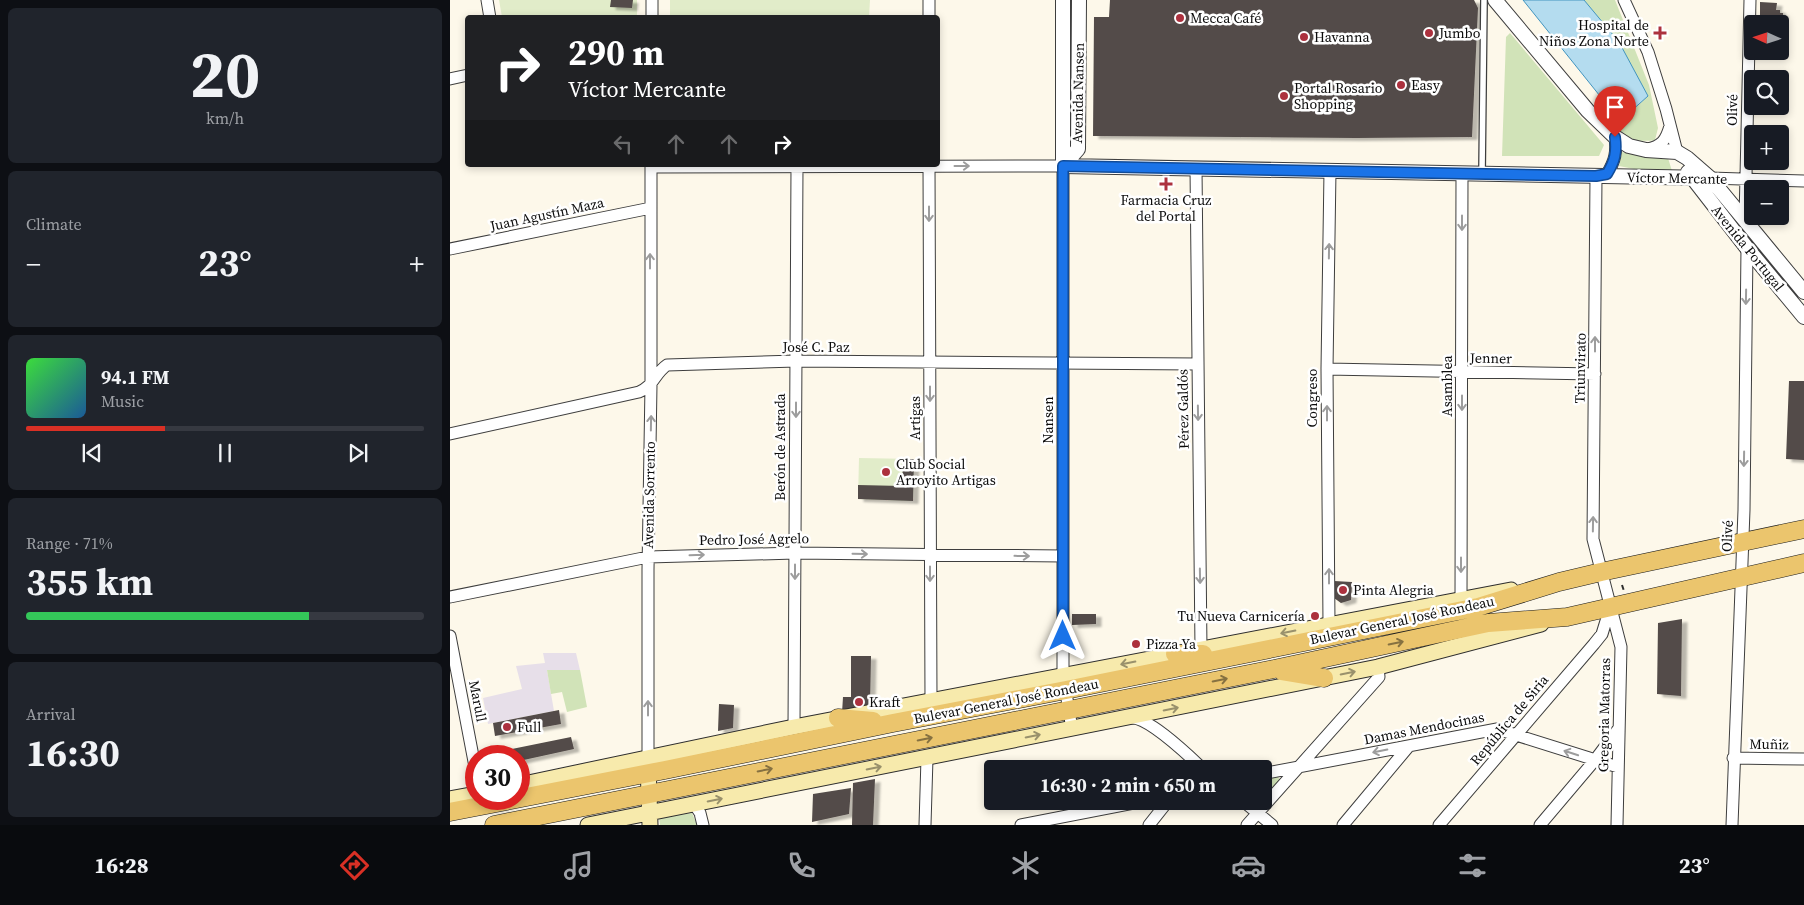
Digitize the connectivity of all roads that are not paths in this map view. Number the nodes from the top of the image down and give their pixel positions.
1 (487, 0) edge
2 (652, 0) edge
3 (929, 0) edge
4 (1063, 0) edge
5 (1079, 0) edge
6 (1484, 0) edge
7 (1495, 0) edge
8 (1624, 0) edge
9 (1750, 0) edge
10 (490, 15) edge
11 (652, 15) edge
12 (929, 15) edge
13 (465, 76) edge
14 (450, 79) edge
15 (1670, 126) junction
16 (1615, 137) junction
17 (1646, 150) junction
18 (1682, 155) junction
19 (940, 166) edge
20 (1063, 166) junction
21 (651, 167) edge
22 (797, 167) edge
23 (929, 167) edge
24 (1196, 168) junction
25 (1330, 171) junction
26 (1462, 174) junction
27 (1482, 174) junction
28 (1596, 176) junction
29 (1692, 178) junction
30 (1710, 178) junction
31 (1745, 180) joint
32 (1789, 181) edge
33 (1804, 181) edge
34 (651, 208) junction
35 (1744, 219) edge
36 (1749, 225) edge
37 (1747, 248) junction
38 (450, 249) edge
39 (1804, 292) edge
40 (1804, 317) edge
41 (796, 361) junction
42 (930, 362) junction
43 (1063, 363) junction
44 (1198, 364) junction
45 (1327, 370) junction
46 (1462, 372) junction
47 (1594, 374) junction
48 (651, 385) junction
49 (450, 434) edge
50 (1804, 529) edge
51 (1742, 543) junction
52 (795, 552) junction
53 (930, 555) junction
54 (1063, 556) junction
55 (648, 557) junction
56 (1804, 563) edge
57 (1601, 572) junction
58 (1741, 577) junction
59 (1559, 582) junction
60 (450, 597) edge
61 (1461, 599) junction
62 (1610, 608) junction
63 (1567, 617) junction
64 (1329, 624) junction
65 (1602, 634) junction
66 (1619, 635) junction
67 (450, 636) edge
68 (1201, 649) junction
69 (1175, 654) junction
70 (1233, 655) junction
71 (1378, 667) junction
72 (1274, 669) junction
73 (1324, 678) junction
74 (1064, 683) junction
75 (931, 701) junction
76 (1069, 711) junction
77 (838, 718) junction
78 (1119, 719) junction
79 (893, 723) junction
80 (794, 727) junction
81 (1072, 728) junction
82 (1619, 728) junction
83 (1516, 735) junction
84 (471, 745) edge
85 (1409, 746) junction
86 (927, 758) junction
87 (1733, 758) junction
88 (1804, 759) edge
89 (1193, 760) edge
90 (1595, 760) junction
91 (648, 765) junction
92 (1298, 767) junction
93 (1618, 767) junction
94 (1272, 772) edge
95 (530, 791) edge
96 (649, 793) junction
97 (465, 796) edge
98 (450, 799) edge
99 (694, 804) junction
100 (465, 808) edge
101 (1105, 810) edge
102 (1161, 810) edge
103 (1254, 810) edge
104 (450, 812) edge
105 (1258, 813) junction
106 (650, 819) edge
107 (1054, 822) edge
108 (494, 825) edge
109 (588, 825) edge
110 (703, 825) edge
111 (925, 825) edge
112 (1021, 825) edge
113 (1149, 825) edge
114 (1247, 825) edge
115 (1272, 825) edge
116 (1343, 825) edge
117 (1440, 825) edge
118 (1540, 825) edge
119 (1617, 825) edge
120 (1732, 825) edge

1 - 10 street
2 - 11 street
3 - 12 street
4 - 20 street, Avenida Nansen
5 - 20 street, Avenida Nansen
6 - 27 lane
7 - 16 street
8 - 15 street
9 - 31 street, Olivé
13 - 14 street
15 - 17 street
15 - 18 street
16 - 17 street
16 - 28 street
17 - 18 street
18 - 29 street, Avenida Portugal
18 - 30 street, Avenida Portugal
19 -> 20 street, Víctor Mercante
20 - 24 street, Víctor Mercante
20 - 43 street, Nansen
21 - 34 street, Avenida Sorrento
22 - 41 street, Berón de Astrada
23 -> 42 street, Artigas
24 - 25 street, Víctor Mercante
24 - 44 street, Pérez Galdós
25 - 26 street, Víctor Mercante
45 -> 25 street, Congreso
26 - 27 street, Víctor Mercante
26 -> 46 street, Asamblea
27 - 28 street, Víctor Mercante
28 - 29 street, Víctor Mercante
47 -> 28 street, Triunvirato
29 - 30 street, Víctor Mercante
29 - 37 street, Avenida Portugal
30 - 31 street, Víctor Mercante
30 - 35 street, Avenida Portugal
32 - 33 street, Víctor Mercante
34 - 38 street, Juan Agustín Maza
48 -> 34 street, Avenida Sorrento
36 - 39 street, Avenida Portugal
37 - 40 street, Avenida Portugal
37 -> 51 street, Olivé
41 - 42 street, José C. Paz
41 - 48 street, José C. Paz
41 -> 52 street, Berón de Astrada
42 - 43 street, José C. Paz
42 -> 53 street, Artigas
43 - 44 street, José C. Paz
43 - 54 street, Nansen
44 -> 68 street, Pérez Galdós
45 - 46 street, Jenner
64 -> 45 street, Congreso
46 - 47 street, Jenner
46 -> 61 street, Asamblea
57 -> 47 street, Triunvirato
48 - 49 street
55 -> 48 street, Avenida Sorrento
50 - 51 main road, Bulevar General José Rondeau
51 - 57 main road, Bulevar General José Rondeau
51 - 58 street, Olivé
52 -> 53 street, Pedro José Agrelo
55 -> 52 street, Pedro José Agrelo
52 -> 80 street, Berón de Astrada
53 -> 54 street, Pedro José Agrelo
53 -> 75 street, Artigas
54 - 74 street, Nansen
55 - 60 street, Pedro José Agrelo
91 -> 55 street, Avenida Sorrento
56 - 58 main road, Bulevar General José Rondeau
57 - 59 main road, Bulevar General José Rondeau
57 - 62 street, Triunvirato
58 - 62 main road, Bulevar General José Rondeau
58 - 87 street, Olivé
59 - 61 main road, Bulevar General José Rondeau
59 - 70 main road, Bulevar General José Rondeau
61 - 64 main road, Bulevar General José Rondeau
62 - 63 main road, Bulevar General José Rondeau
62 - 65 street, República de Siria
62 - 66 street, Gregoria Matorras
63 - 71 main road, Bulevar General José Rondeau
72 -> 63 main road, Bulevar General José Rondeau
64 -> 68 main road, Bulevar General José Rondeau
65 - 66 street
65 - 83 street, República de Siria
66 - 82 street, Gregoria Matorras
67 - 84 street, Marull
68 - 69 main road, Bulevar General José Rondeau
69 - 70 main road
69 -> 74 main road, Bulevar General José Rondeau
70 - 74 main road, Bulevar General José Rondeau
73 -> 71 main road, Bulevar General José Rondeau
71 - 92 street
72 - 73 main road
76 -> 72 main road, Bulevar General José Rondeau
78 -> 73 main road, Bulevar General José Rondeau
74 - 75 main road, Bulevar General José Rondeau
74 - 76 street
74 - 79 main road, Bulevar General José Rondeau
75 - 77 main road, Bulevar General José Rondeau
76 - 81 street
96 -> 76 main road, Bulevar General José Rondeau
77 - 79 main road
77 - 80 main road, Bulevar General José Rondeau
78 - 81 main road, Bulevar General José Rondeau
78 - 89 street
79 - 91 main road, Bulevar General José Rondeau
80 - 91 main road, Bulevar General José Rondeau
86 -> 81 main road, Bulevar General José Rondeau
82 - 90 street
82 - 93 street, Gregoria Matorras
83 - 85 street, Damas Mendocinas
90 -> 83 street, Damas Mendocinas
83 - 117 street, República de Siria
85 -> 92 street, Damas Mendocinas
85 - 116 street
99 -> 86 main road, Bulevar General José Rondeau
86 - 111 street
87 - 88 street, Muñiz
87 - 120 street, Olivé
90 - 93 street, Damas Mendocinas
90 - 118 street
91 - 95 main road, Bulevar General José Rondeau
91 - 96 main road, Avenida Sorrento
92 - 94 street, Damas Mendocinas
92 - 105 street
93 - 119 street, Gregoria Matorras
96 - 106 main road, Avenida Sorrento
96 - 108 main road, Bulevar General José Rondeau
97 - 98 main road
99 - 106 main road, Bulevar General José Rondeau
99 - 110 street
100 - 104 main road, Bulevar General José Rondeau
101 - 107 street
102 - 113 street
103 - 105 street
105 - 114 street
105 - 115 street
106 - 109 main road, Bulevar General José Rondeau
107 - 112 street

